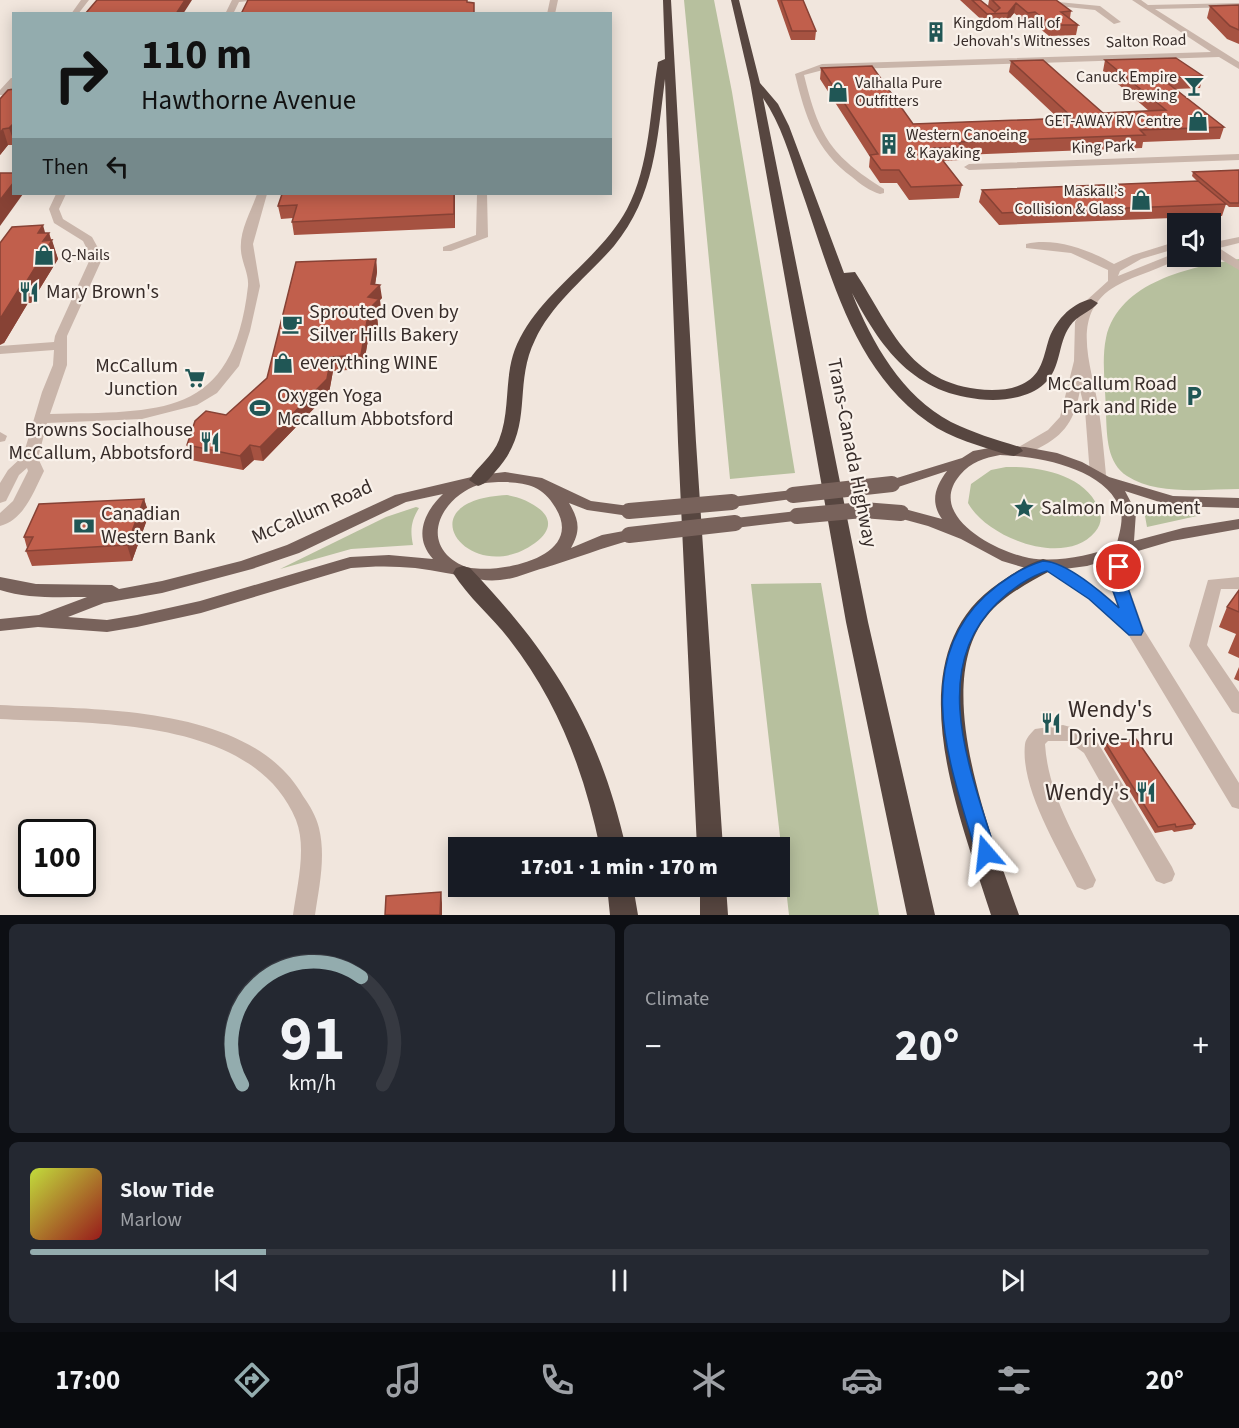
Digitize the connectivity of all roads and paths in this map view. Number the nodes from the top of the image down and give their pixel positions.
1 (85, 0) edge
2 (235, 0) edge
3 (254, 0) edge
4 (667, 0) edge
5 (735, 0) edge
6 (1136, 0) edge
7 (1239, 5) edge
8 (1031, 6) edge
9 (1146, 7) junction
10 (76, 12) edge
11 (1117, 22) dead end
12 (668, 27) junction
13 (1220, 54) junction
14 (1239, 66) edge
15 (12, 82) edge
16 (755, 82) junction
17 (1, 93) edge
18 (1239, 157) edge
19 (969, 167) dead end
20 (880, 191) dead end
21 (61, 195) edge
22 (262, 195) edge
23 (482, 195) edge
24 (1221, 238) edge
25 (1239, 238) edge
26 (1221, 244) edge
27 (827, 245) junction
28 (1030, 246) dead end
29 (1167, 247) edge
30 (447, 249) dead end
31 (1221, 255) edge
32 (1167, 260) edge
33 (1239, 266) edge
34 (1114, 269) junction
35 (1110, 284) junction
36 (1090, 303) junction
37 (59, 346) junction
38 (0, 350) edge
39 (1080, 360) junction
40 (41, 419) junction
41 (1018, 451) junction
42 (30, 458) junction
43 (966, 460) junction
44 (1102, 477) junction
45 (472, 482) junction
46 (541, 483) junction
47 (0, 498) edge
48 (1239, 503) edge
49 (0, 520) edge
50 (1239, 524) edge
51 (969, 538) junction
52 (1120, 551) junction
53 (541, 565) junction
54 (1047, 566) junction
55 (458, 571) junction
56 (0, 583) edge
57 (1239, 583) edge
58 (135, 591) junction
59 (38, 621) junction
60 (0, 625) edge
61 (1135, 631) junction
62 (1239, 707) edge
63 (0, 712) edge
64 (1237, 795) edge
65 (610, 837) edge
66 (709, 837) edge
67 (1164, 874) dead end
68 (1085, 880) dead end
69 (622, 897) edge
70 (713, 897) edge
71 (304, 915) edge
72 (624, 915) edge
73 (714, 915) edge
74 (921, 915) edge
75 (1005, 915) edge

1 - 10 street
2 - 3 street
4 - 12 highway
5 - 16 highway, Trans-Canada Highway
6 - 9 street
7 - 9 street
8 - 11 street
9 - 13 street
12 - 45 highway
12 - 66 highway
13 - 14 street
13 - 20 street, Salton Road
15 - 17 street
16 - 27 highway
16 - 74 highway, Trans-Canada Highway
18 - 19 street, King Park
21 - 37 street
22 - 40 street
23 - 30 street
24 - 25 street
25 - 26 street
27 - 36 highway
27 - 41 highway
28 - 34 street
29 - 34 street
31 - 33 street
32 - 35 street
34 - 35 street
35 - 36 street
36 - 39 street
37 - 38 street
37 - 40 street
39 - 41 street
39 - 44 street
40 - 42 street
41 - 43 main road
41 - 44 main road
42 - 47 street
42 - 49 street
43 - 46 main road, bridge
43 - 51 main road
44 - 48 main road
44 - 52 main road
45 - 46 main road
45 - 55 main road
45 - 58 main road, McCallum Road
46 - 53 main road
50 - 52 main road
51 - 53 main road, bridge
51 - 54 main road
52 - 54 main road
52 - 61 street
53 - 55 main road
54 - 61 street
54 - 75 highway
55 - 59 main road, McCallum Road
55 - 65 highway
56 - 58 main road
57 - 62 street
58 - 59 main road, McCallum Road
59 - 60 main road, McCallum Road
61 - 64 street
63 - 71 street
67 - 68 street
69 - 72 highway
70 - 73 highway

